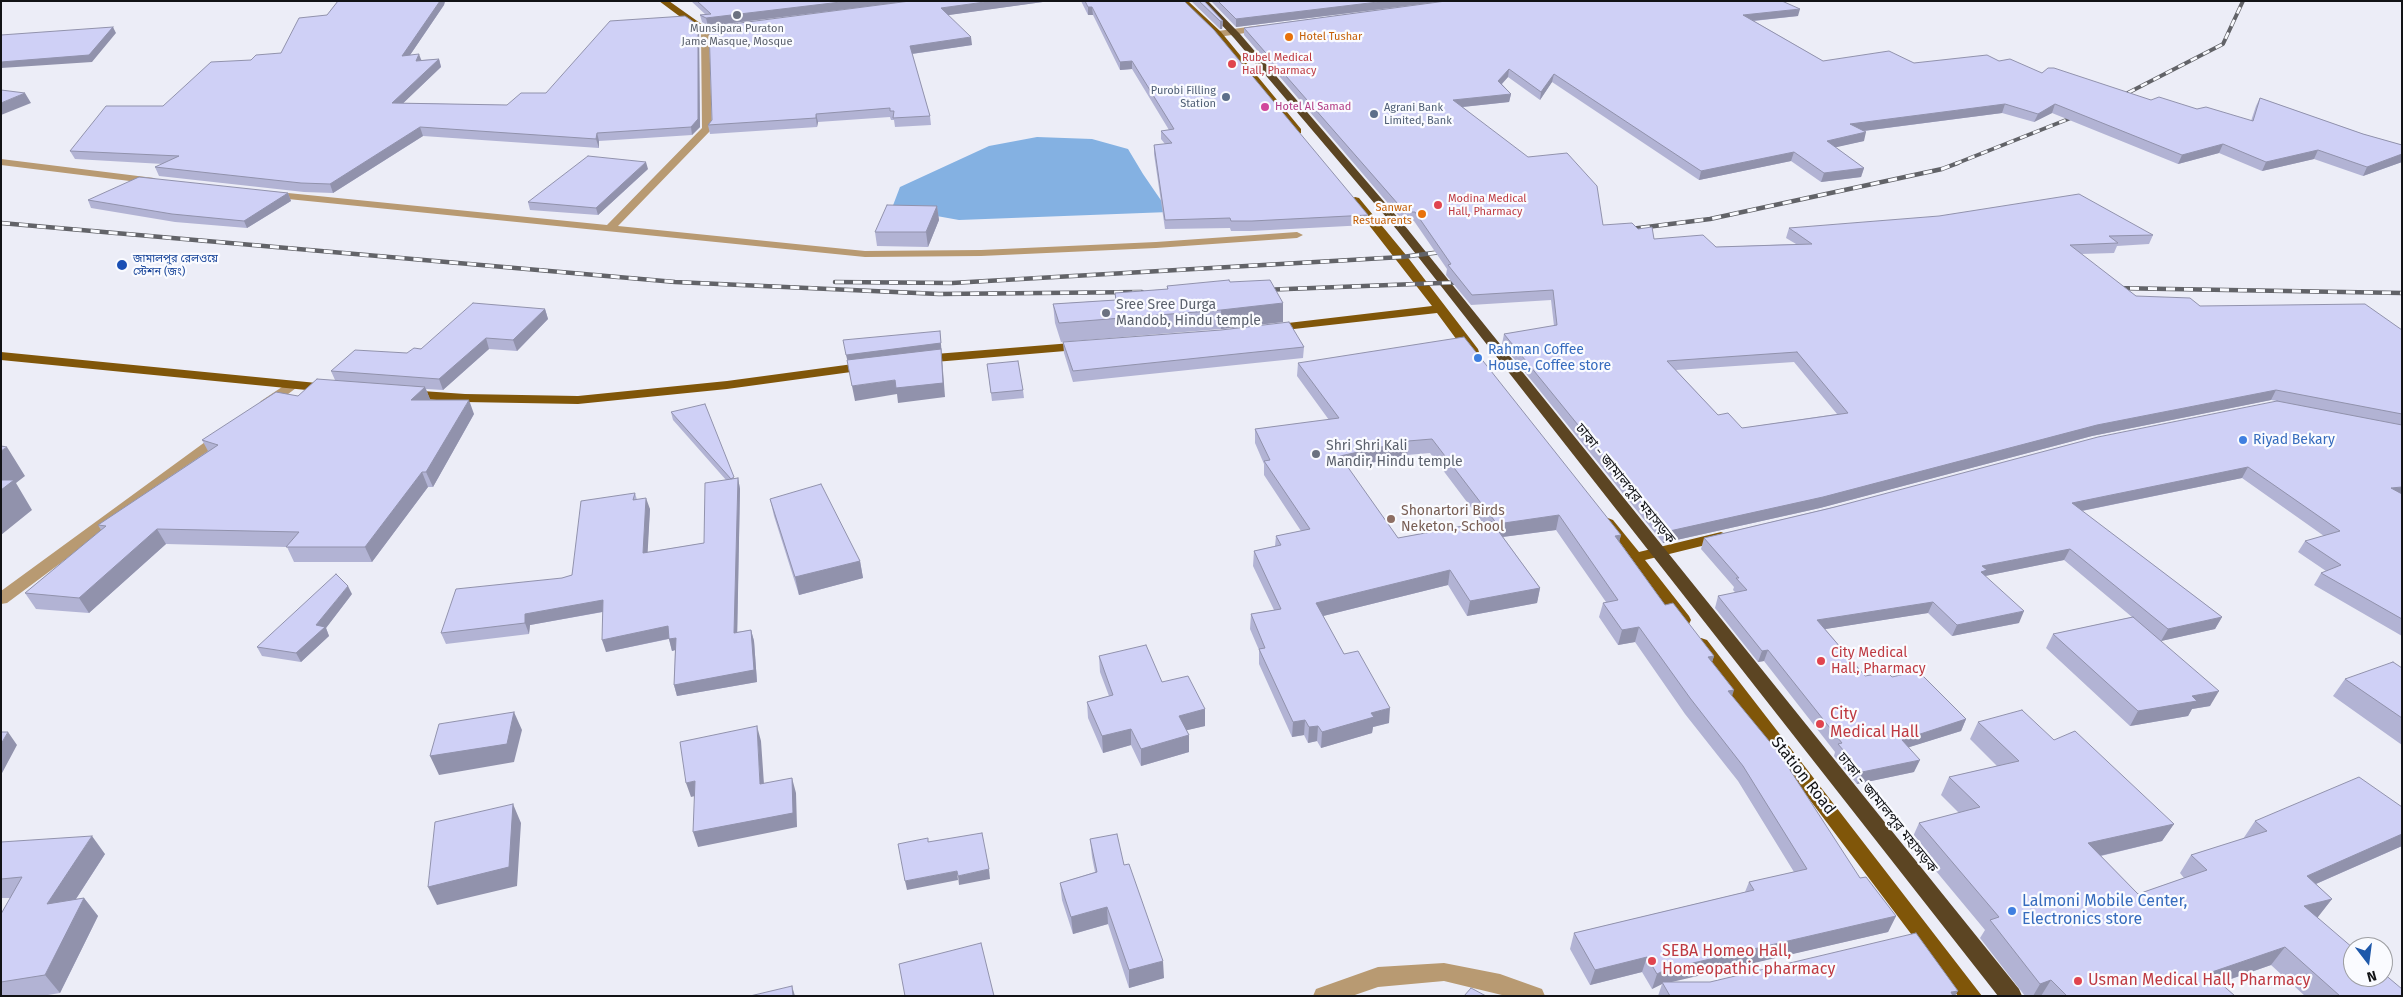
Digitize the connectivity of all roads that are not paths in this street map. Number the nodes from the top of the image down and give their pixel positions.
1 (663, 1) edge
2 (1182, 1) edge
3 (1203, 1) edge
4 (1277, 27) edge
5 (735, 28) edge
6 (705, 31) junction
7 (1218, 34) junction
8 (1307, 142) edge
9 (1, 162) edge
10 (166, 182) edge
11 (254, 192) edge
12 (1351, 195) edge
13 (609, 229) junction
14 (1297, 234) dead end
15 (1438, 309) junction
16 (1261, 330) edge
17 (1095, 345) edge
18 (1, 356) edge
19 (910, 361) edge
20 (1482, 363) edge
21 (881, 365) edge
22 (291, 385) junction
23 (339, 389) edge
24 (398, 393) edge
25 (250, 415) edge
26 (234, 427) edge
27 (1598, 511) edge
28 (1738, 534) edge
29 (1635, 558) junction
30 (1, 599) edge
31 (1324, 996) edge
32 (1534, 996) edge
33 (1971, 996) edge
34 (2012, 996) edge

1 - 6 main road
2 - 7 main road
3 - 34 highway, ঢাকা - জামালপুর মহাসড়ক
4 - 7 street
5 - 6 main road
6 - 13 street
7 - 8 main road
9 - 10 street
11 - 13 street
12 - 15 main road
13 - 14 street
15 - 16 main road
15 - 20 main road
17 - 19 main road
18 - 22 main road
21 - 24 main road
22 - 23 main road
22 - 25 street
26 - 30 street
27 - 29 main road, Station Road
28 - 29 main road
29 - 33 main road, Station Road
31 - 32 street

